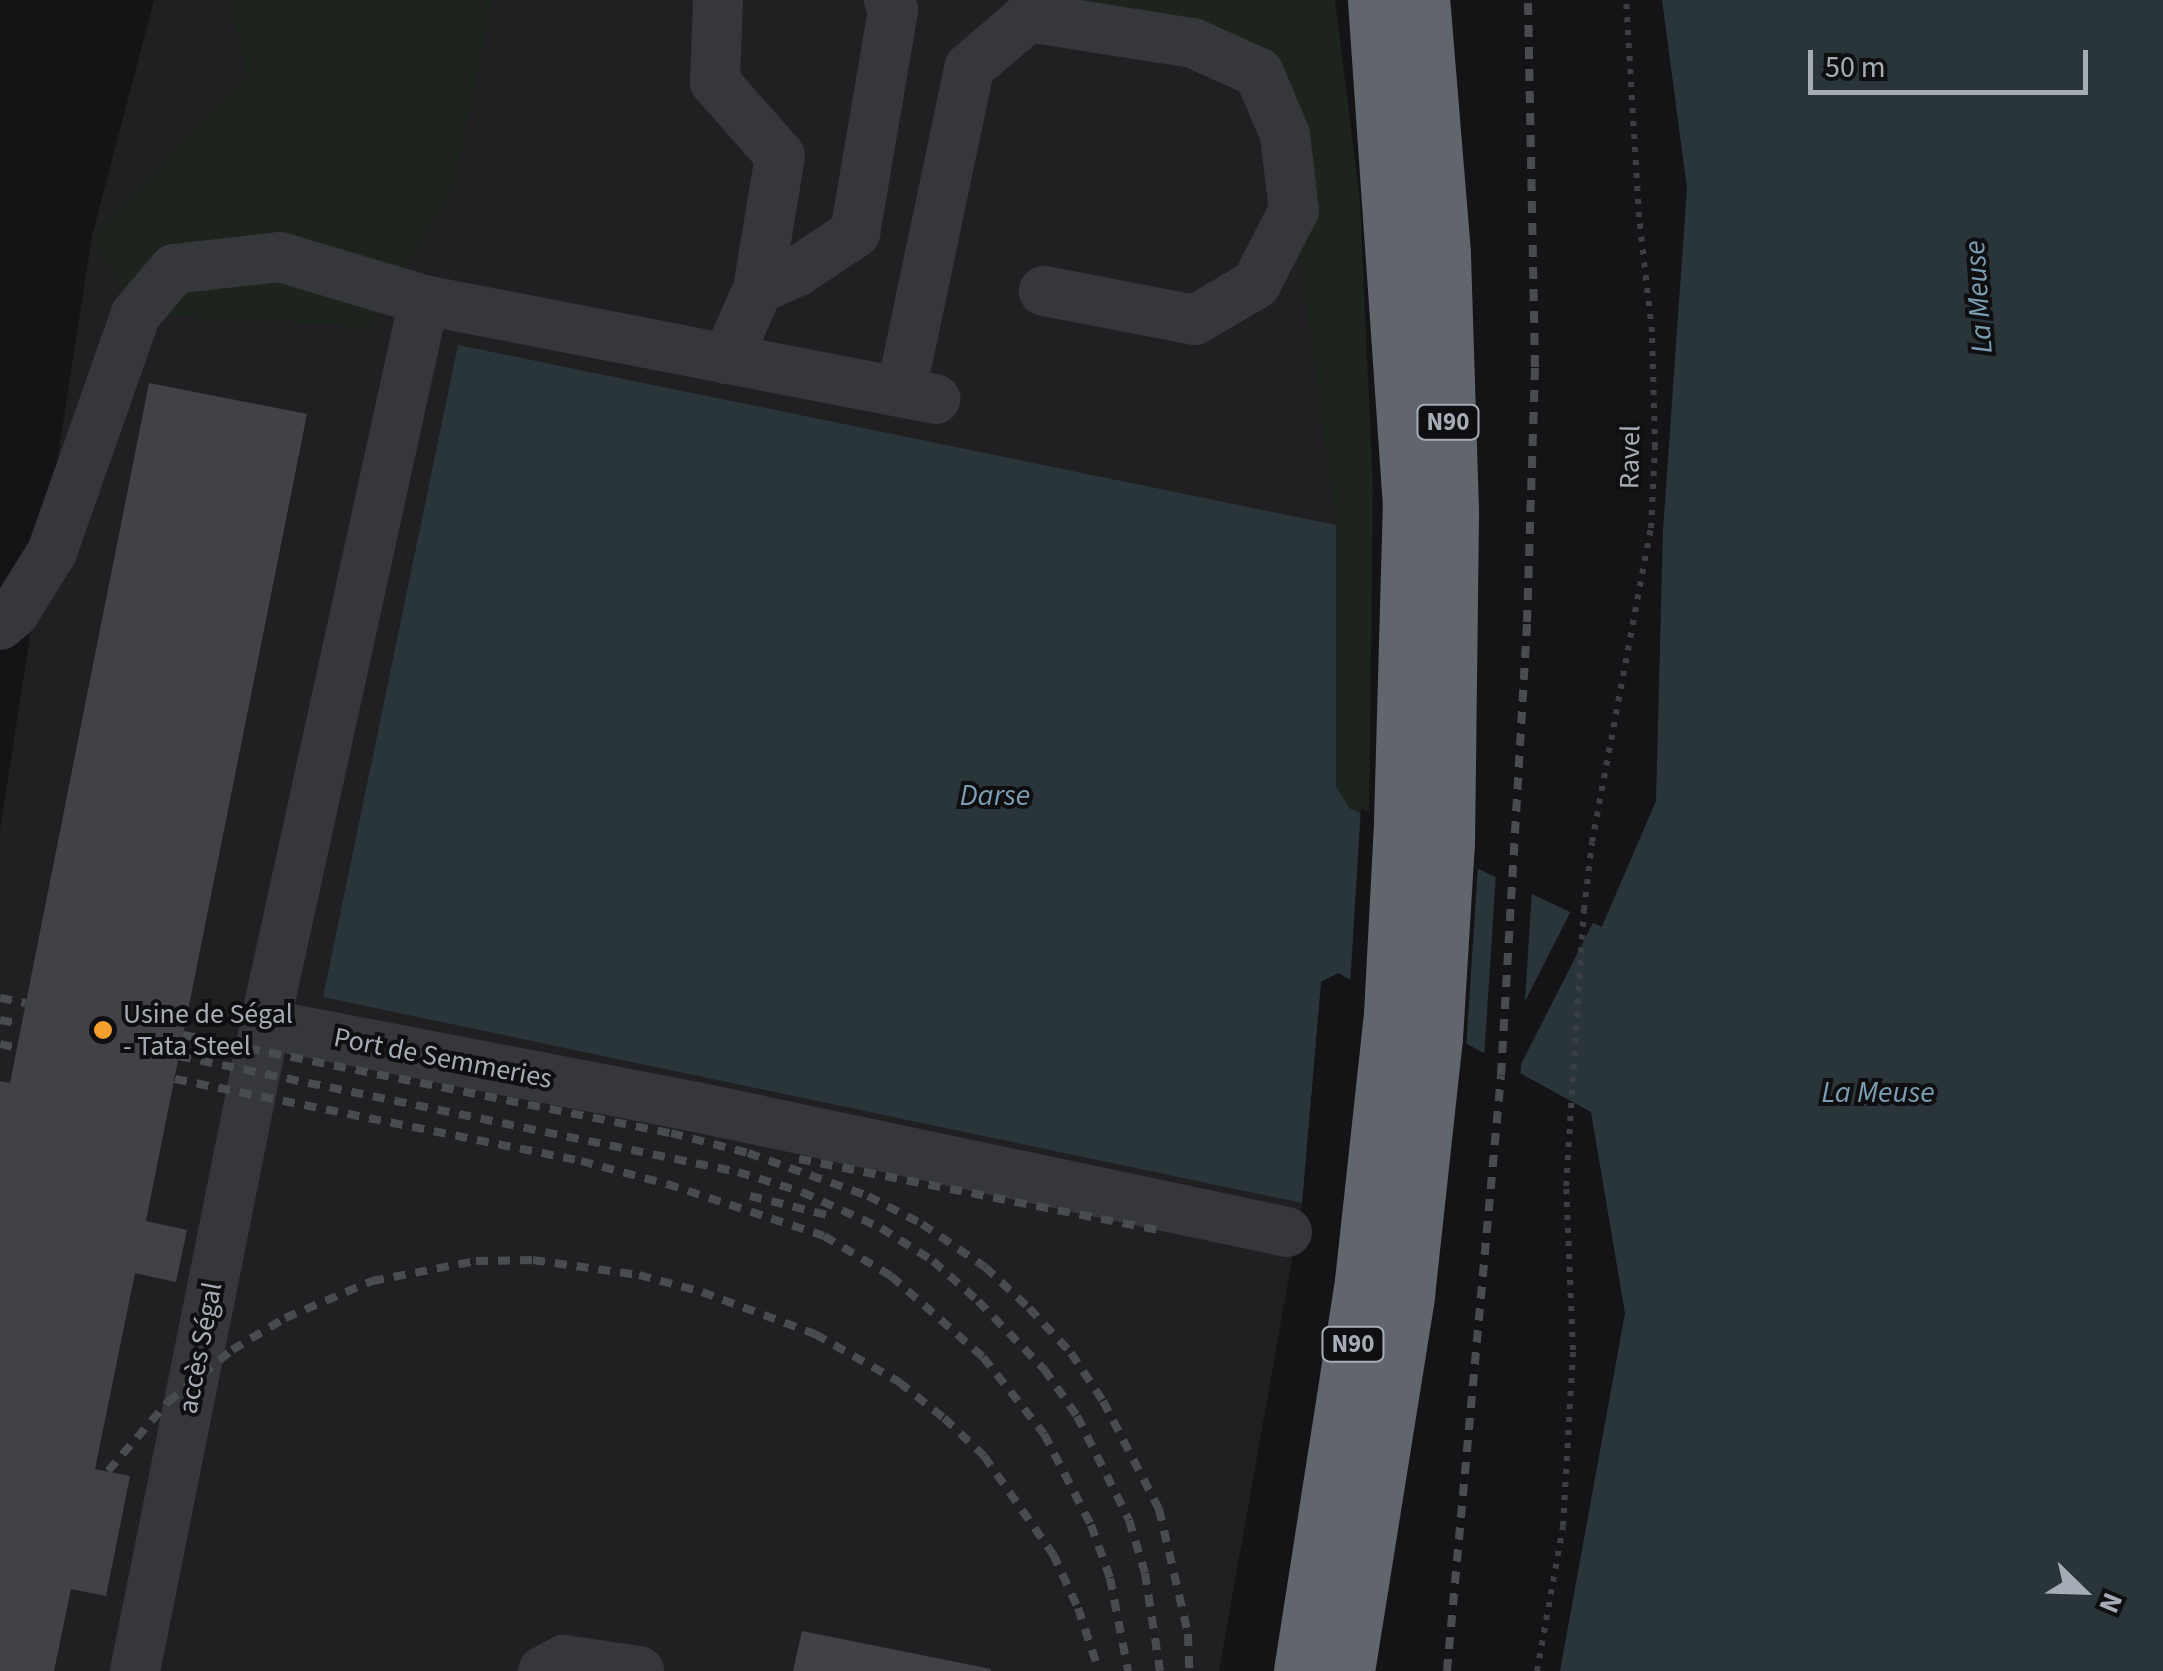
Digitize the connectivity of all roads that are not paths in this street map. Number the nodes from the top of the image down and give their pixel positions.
1 (718, 0) edge
2 (889, 0) edge
3 (1375, 0) edge
4 (1422, 0) edge
5 (758, 288) junction
6 (1044, 291) dead end
7 (424, 300) junction
8 (727, 359) junction
9 (0, 625) edge
10 (1424, 833) junction
11 (265, 1024) junction
12 (1413, 1026) junction
13 (1287, 1232) dead end
14 (136, 1671) edge
15 (542, 1671) edge
16 (639, 1671) edge
17 (1301, 1671) edge
18 (1347, 1671) edge

1 - 5 lane
2 - 5 lane
3 - 10 highway, N90
4 - 10 highway, N90
5 - 8 lane
6 - 8 lane
7 - 8 lane
7 - 9 lane
7 - 11 lane
10 - 12 highway, N90
11 - 13 lane, Port de Semmeries
11 - 14 lane, accès Ségal
12 - 17 highway, N90
12 - 18 highway, N90
15 - 16 lane

